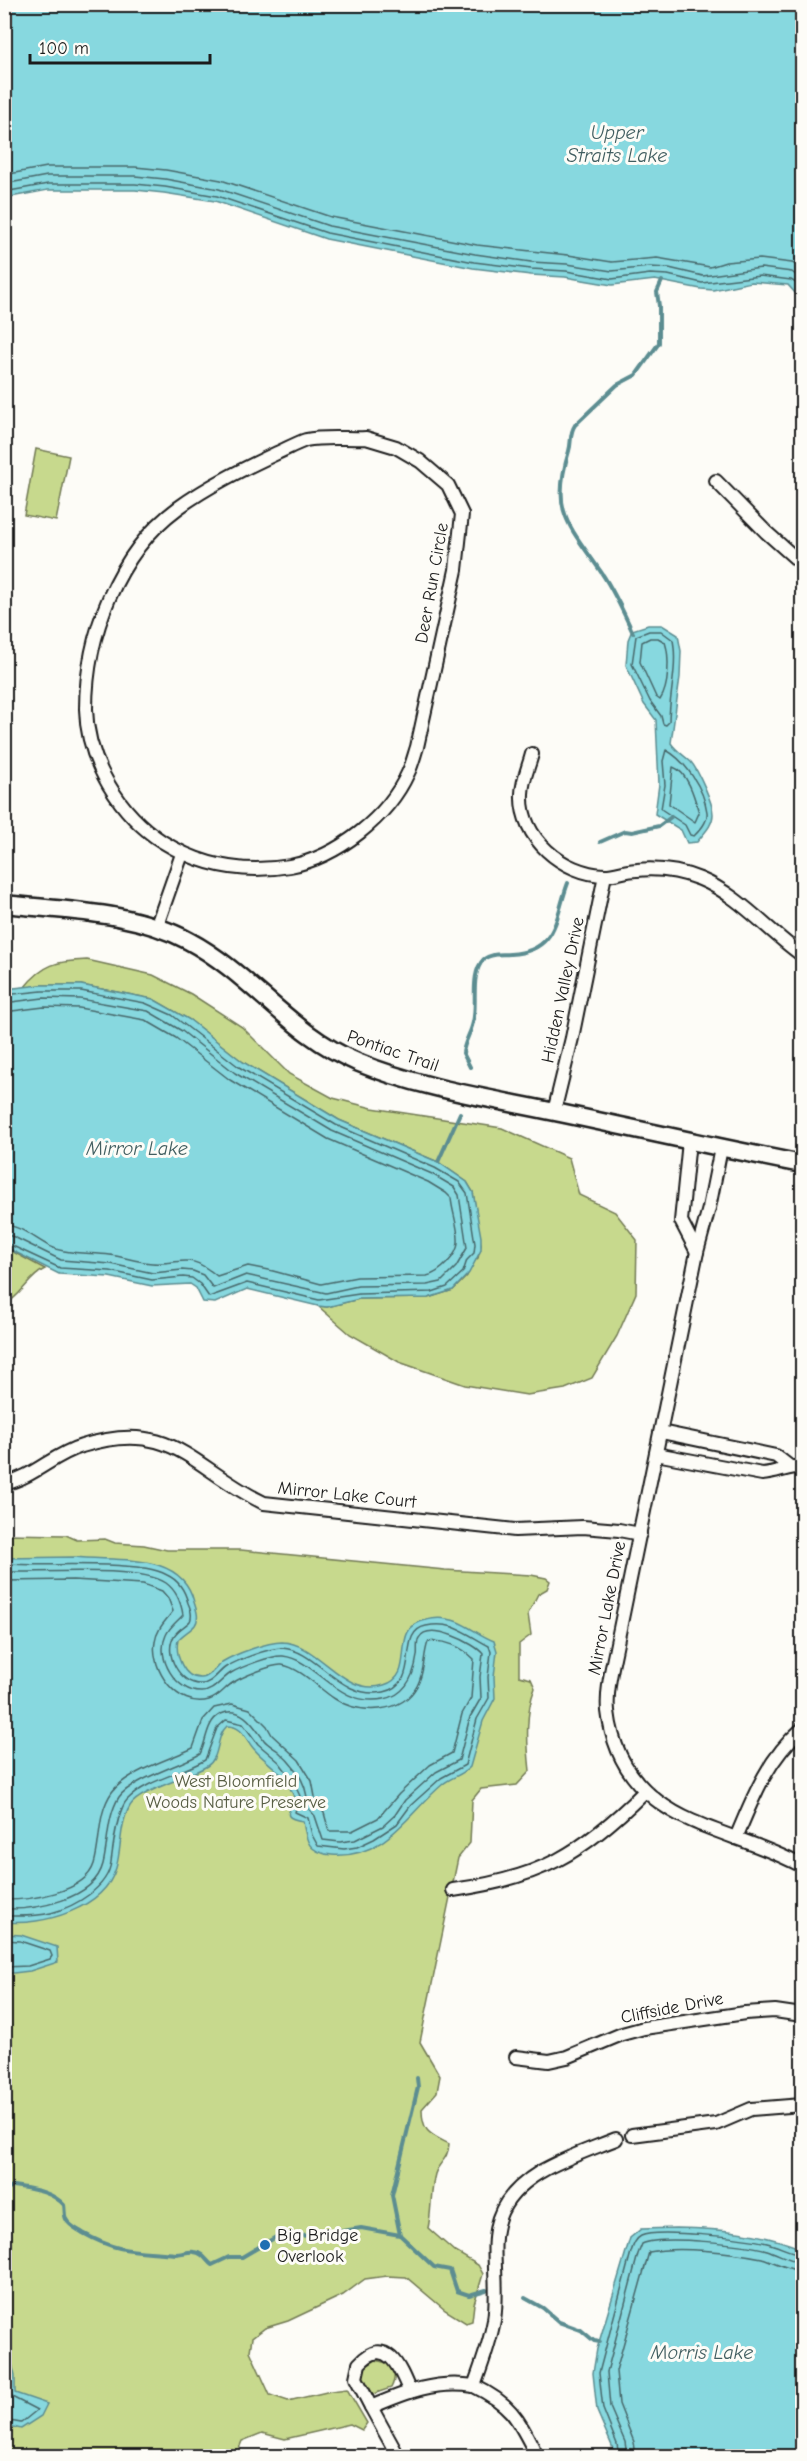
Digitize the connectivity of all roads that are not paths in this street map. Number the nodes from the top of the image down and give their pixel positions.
1 (716, 481) dead end
2 (802, 564) edge
3 (532, 754) dead end
4 (182, 854) junction
5 (605, 875) junction
6 (4, 904) edge
7 (156, 926) junction
8 (802, 955) edge
9 (554, 1112) junction
10 (689, 1142) junction
11 (721, 1148) junction
12 (802, 1164) edge
13 (697, 1252) junction
14 (661, 1432) junction
15 (740, 1448) junction
16 (656, 1454) junction
17 (796, 1467) edge
18 (735, 1470) junction
19 (4, 1484) edge
20 (640, 1534) junction
21 (802, 1729) edge
22 (644, 1792) junction
23 (736, 1838) junction
24 (802, 1866) edge
25 (453, 1890) dead end
26 (802, 2015) edge
27 (516, 2057) dead end
28 (802, 2104) edge
29 (632, 2135) dead end
30 (616, 2139) dead end
31 (474, 2386) junction
32 (409, 2390) junction
33 (371, 2407) junction
34 (398, 2457) edge
35 (537, 2457) edge

1 - 2 street
3 - 5 street
4 - 4 street, Deer Run Circle
4 - 7 street
5 - 8 street
5 - 9 street, Hidden Valley Drive
6 - 7 main road, Pontiac Trail
7 - 9 main road, Pontiac Trail
9 - 10 main road, Pontiac Trail
10 - 11 main road, Pontiac Trail
10 - 13 street
11 - 12 main road, Pontiac Trail
11 - 13 street, Mirror Lake Drive
13 - 14 street, Mirror Lake Drive
14 - 15 street
14 - 16 street, Mirror Lake Drive
15 - 17 street
15 - 18 street
16 - 18 street
16 - 20 street, Mirror Lake Drive
17 - 18 street
19 - 20 street, Mirror Lake Court
20 - 22 street, Mirror Lake Drive
21 - 23 street
22 - 23 street, Mirror Lake Drive
22 - 25 street
23 - 24 street, Mirror Lake Drive
26 - 27 street, Cliffside Drive
28 - 29 street
30 - 31 street
31 - 32 street
31 - 35 street
32 - 33 street
32 - 33 street
33 - 34 street

